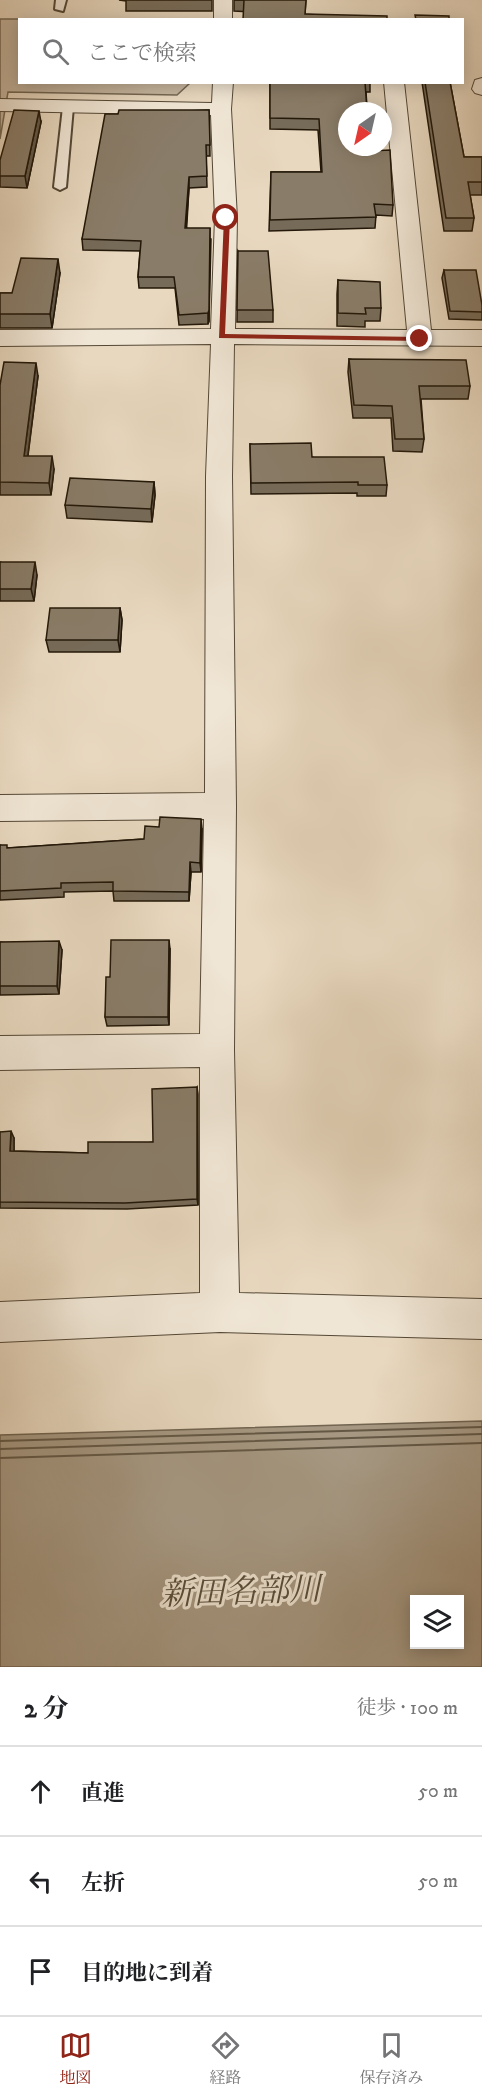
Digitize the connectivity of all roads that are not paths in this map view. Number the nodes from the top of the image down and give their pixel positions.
1 (223, 0) edge
2 (223, 18) edge
3 (223, 84) edge
4 (394, 84) edge
5 (0, 105) edge
6 (68, 107) junction
7 (221, 109) junction
8 (60, 187) dead end
9 (222, 336) junction
10 (0, 338) edge
11 (482, 338) edge
12 (420, 339) junction
13 (220, 806) junction
14 (0, 808) edge
15 (216, 1050) junction
16 (0, 1053) edge
17 (220, 1312) junction
18 (482, 1319) edge
19 (0, 1322) edge

1 - 2 street
3 - 7 street
4 - 12 street
5 - 6 street
6 - 7 street
6 - 8 lane
7 - 9 street
9 - 10 street
9 - 12 street
9 - 13 street
11 - 12 street
13 - 14 street
13 - 15 street
15 - 16 street
15 - 17 street
17 - 18 street
17 - 19 street

